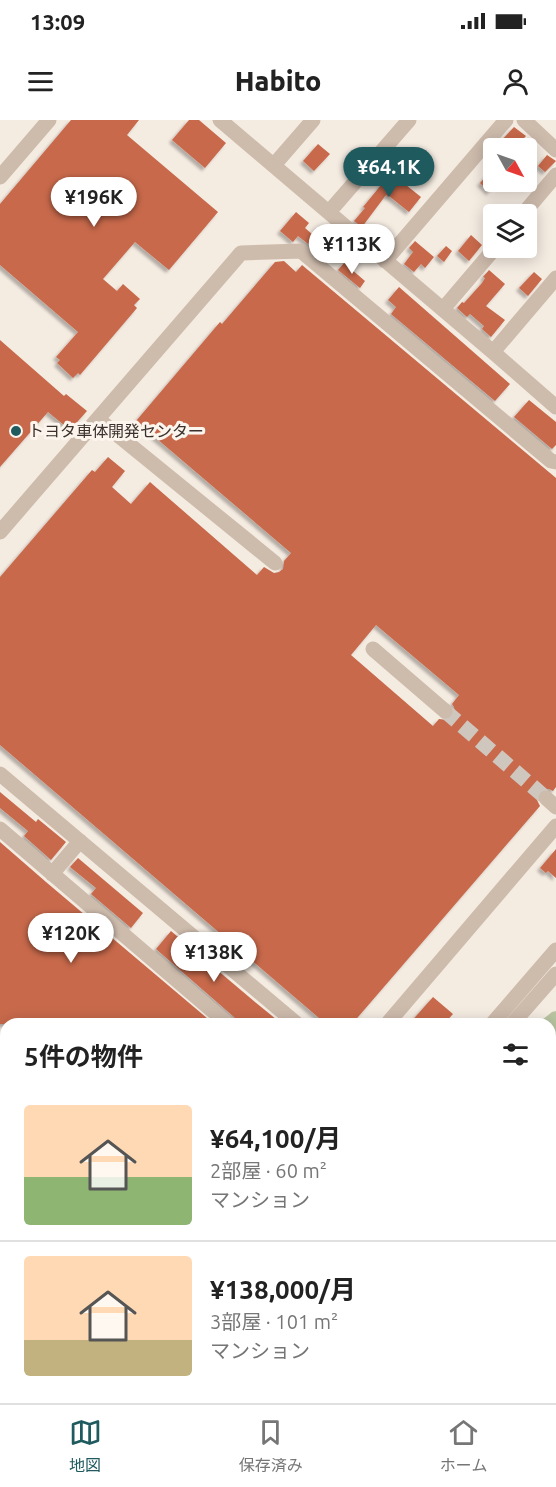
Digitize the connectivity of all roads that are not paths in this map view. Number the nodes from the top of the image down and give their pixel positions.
1 (49, 120) edge
2 (220, 120) edge
3 (313, 120) edge
4 (409, 120) edge
5 (506, 120) edge
6 (524, 120) edge
7 (556, 150) edge
8 (274, 165) junction
9 (556, 175) edge
10 (0, 177) edge
11 (531, 204) edge
12 (329, 212) junction
13 (486, 258) edge
14 (386, 261) junction
15 (556, 278) edge
16 (443, 309) junction
17 (493, 352) junction
18 (556, 407) edge
19 (98, 419) junction
20 (556, 462) edge
21 (0, 532) edge
22 (275, 563) dead end
23 (373, 649) dead end
24 (445, 711) tunnel mouth
25 (0, 774) edge
26 (556, 826) edge
27 (0, 829) edge
28 (80, 841) junction
29 (52, 874) junction
30 (556, 950) edge
31 (556, 974) edge
32 (221, 1018) edge
33 (290, 1018) edge
34 (392, 1018) edge
35 (497, 1018) edge
36 (517, 1018) edge

1 - 10 street
2 - 8 street
3 - 8 street
4 - 12 street
5 - 14 street
6 - 7 street
8 - 12 street
9 - 11 street
12 - 14 street
13 - 16 street
14 - 16 street
15 - 17 street
16 - 17 street
17 - 18 street
19 - 20 street
19 - 21 street
19 - 22 street
23 - 24 street
25 - 28 street
26 - 34 street
27 - 29 street
28 - 29 street
28 - 33 street
29 - 32 street
30 - 35 street
31 - 36 street

